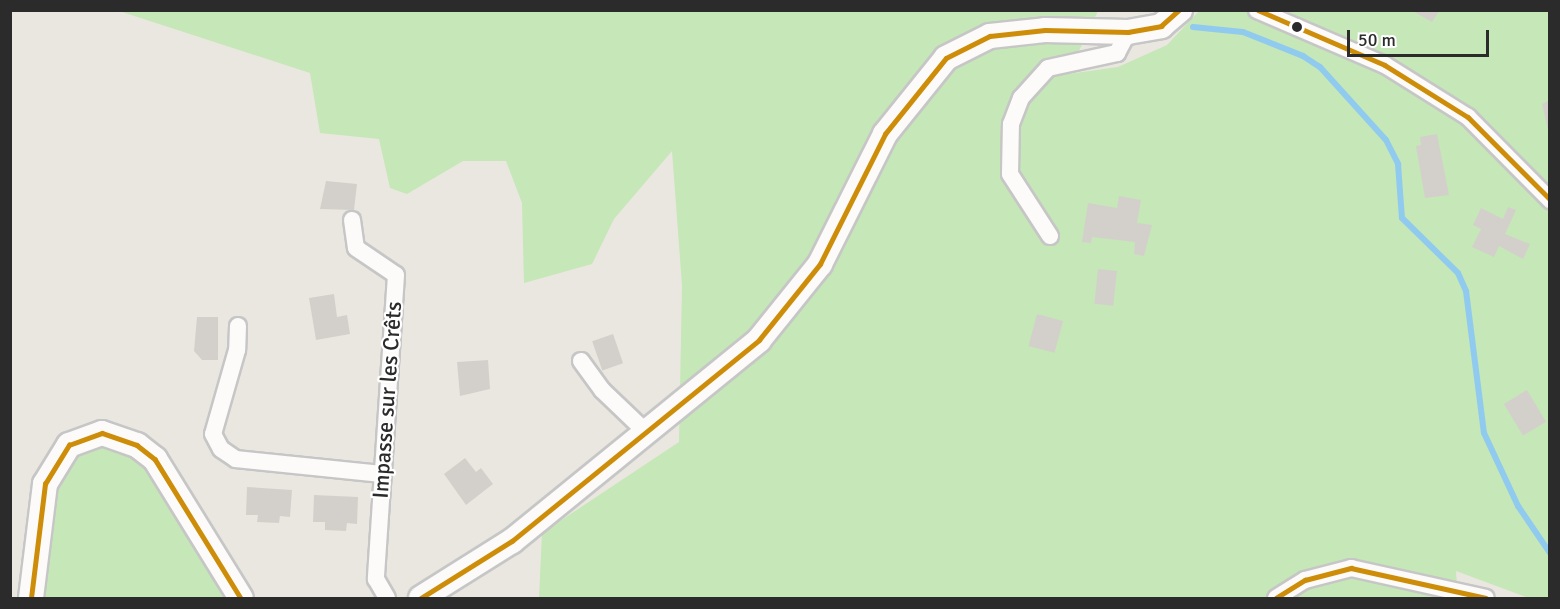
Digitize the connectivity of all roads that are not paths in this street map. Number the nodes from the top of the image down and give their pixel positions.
1 (1180, 10) edge
2 (1257, 10) edge
3 (1128, 32) junction
4 (1550, 200) edge
5 (352, 220) dead end
6 (1050, 236) dead end
7 (238, 326) dead end
8 (581, 361) dead end
9 (646, 432) junction
10 (381, 474) junction
11 (31, 598) edge
12 (241, 598) edge
13 (387, 598) edge
14 (421, 598) edge
15 (1276, 598) edge
16 (1486, 598) edge

1 - 3 street
2 - 4 street
3 - 6 street
3 - 9 street
5 - 10 street, Impasse sur les Crêts
7 - 10 street
8 - 9 street
9 - 14 street
10 - 13 street, Impasse sur les Crêts
11 - 12 street
15 - 16 street

